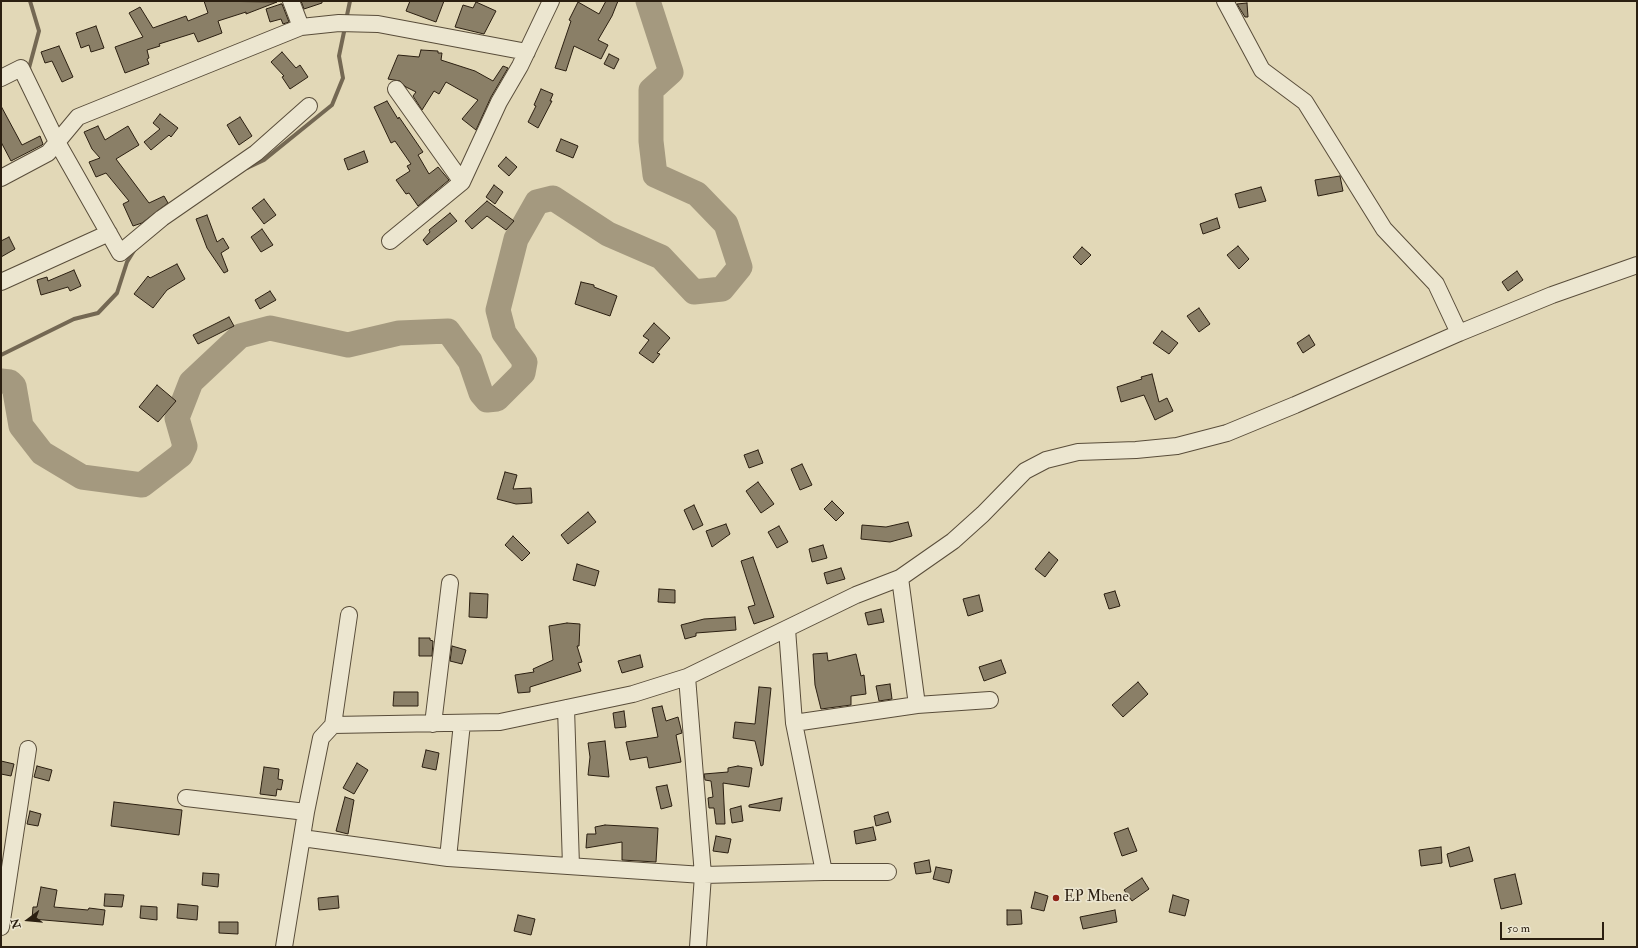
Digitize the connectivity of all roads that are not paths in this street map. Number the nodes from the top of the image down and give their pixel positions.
1 (291, 1) edge
2 (551, 1) edge
3 (1225, 1) edge
4 (301, 27) junction
5 (527, 52) junction
6 (1, 78) edge
7 (396, 89) dead end
8 (309, 106) dead end
9 (57, 142) junction
10 (1, 178) edge
11 (462, 182) junction
12 (109, 233) junction
13 (390, 241) dead end
14 (1637, 265) edge
15 (1, 282) edge
16 (1459, 333) junction
17 (900, 578) junction
18 (450, 583) dead end
19 (349, 615) dead end
20 (787, 629) junction
21 (687, 677) junction
22 (990, 700) dead end
23 (917, 705) junction
24 (566, 708) junction
25 (462, 723) junction
26 (794, 723) junction
27 (433, 724) junction
28 (333, 725) junction
29 (28, 749) dead end
30 (186, 798) dead end
31 (306, 812) junction
32 (302, 838) junction
33 (448, 858) junction
34 (572, 866) junction
35 (824, 872) junction
36 (888, 872) dead end
37 (703, 875) junction
38 (1, 927) edge
39 (284, 947) edge
40 (698, 947) edge

1 - 4 street
2 - 5 street
3 - 16 street
4 - 5 street
4 - 9 street
5 - 11 street
6 - 9 street
7 - 11 street
8 - 12 street
9 - 10 street
9 - 12 street
11 - 13 street
12 - 15 street
14 - 16 street
16 - 17 street
17 - 20 street
17 - 23 street
18 - 27 street
19 - 28 street
20 - 21 street
20 - 26 street
21 - 24 street
21 - 37 street
22 - 23 street
23 - 26 street
24 - 25 street
24 - 34 street
25 - 27 street
25 - 33 street
26 - 35 street
27 - 28 street
28 - 31 street
29 - 38 street
30 - 31 street
31 - 32 street
32 - 33 street
32 - 39 street
33 - 34 street
34 - 37 street
35 - 36 street
35 - 37 street
37 - 40 street

